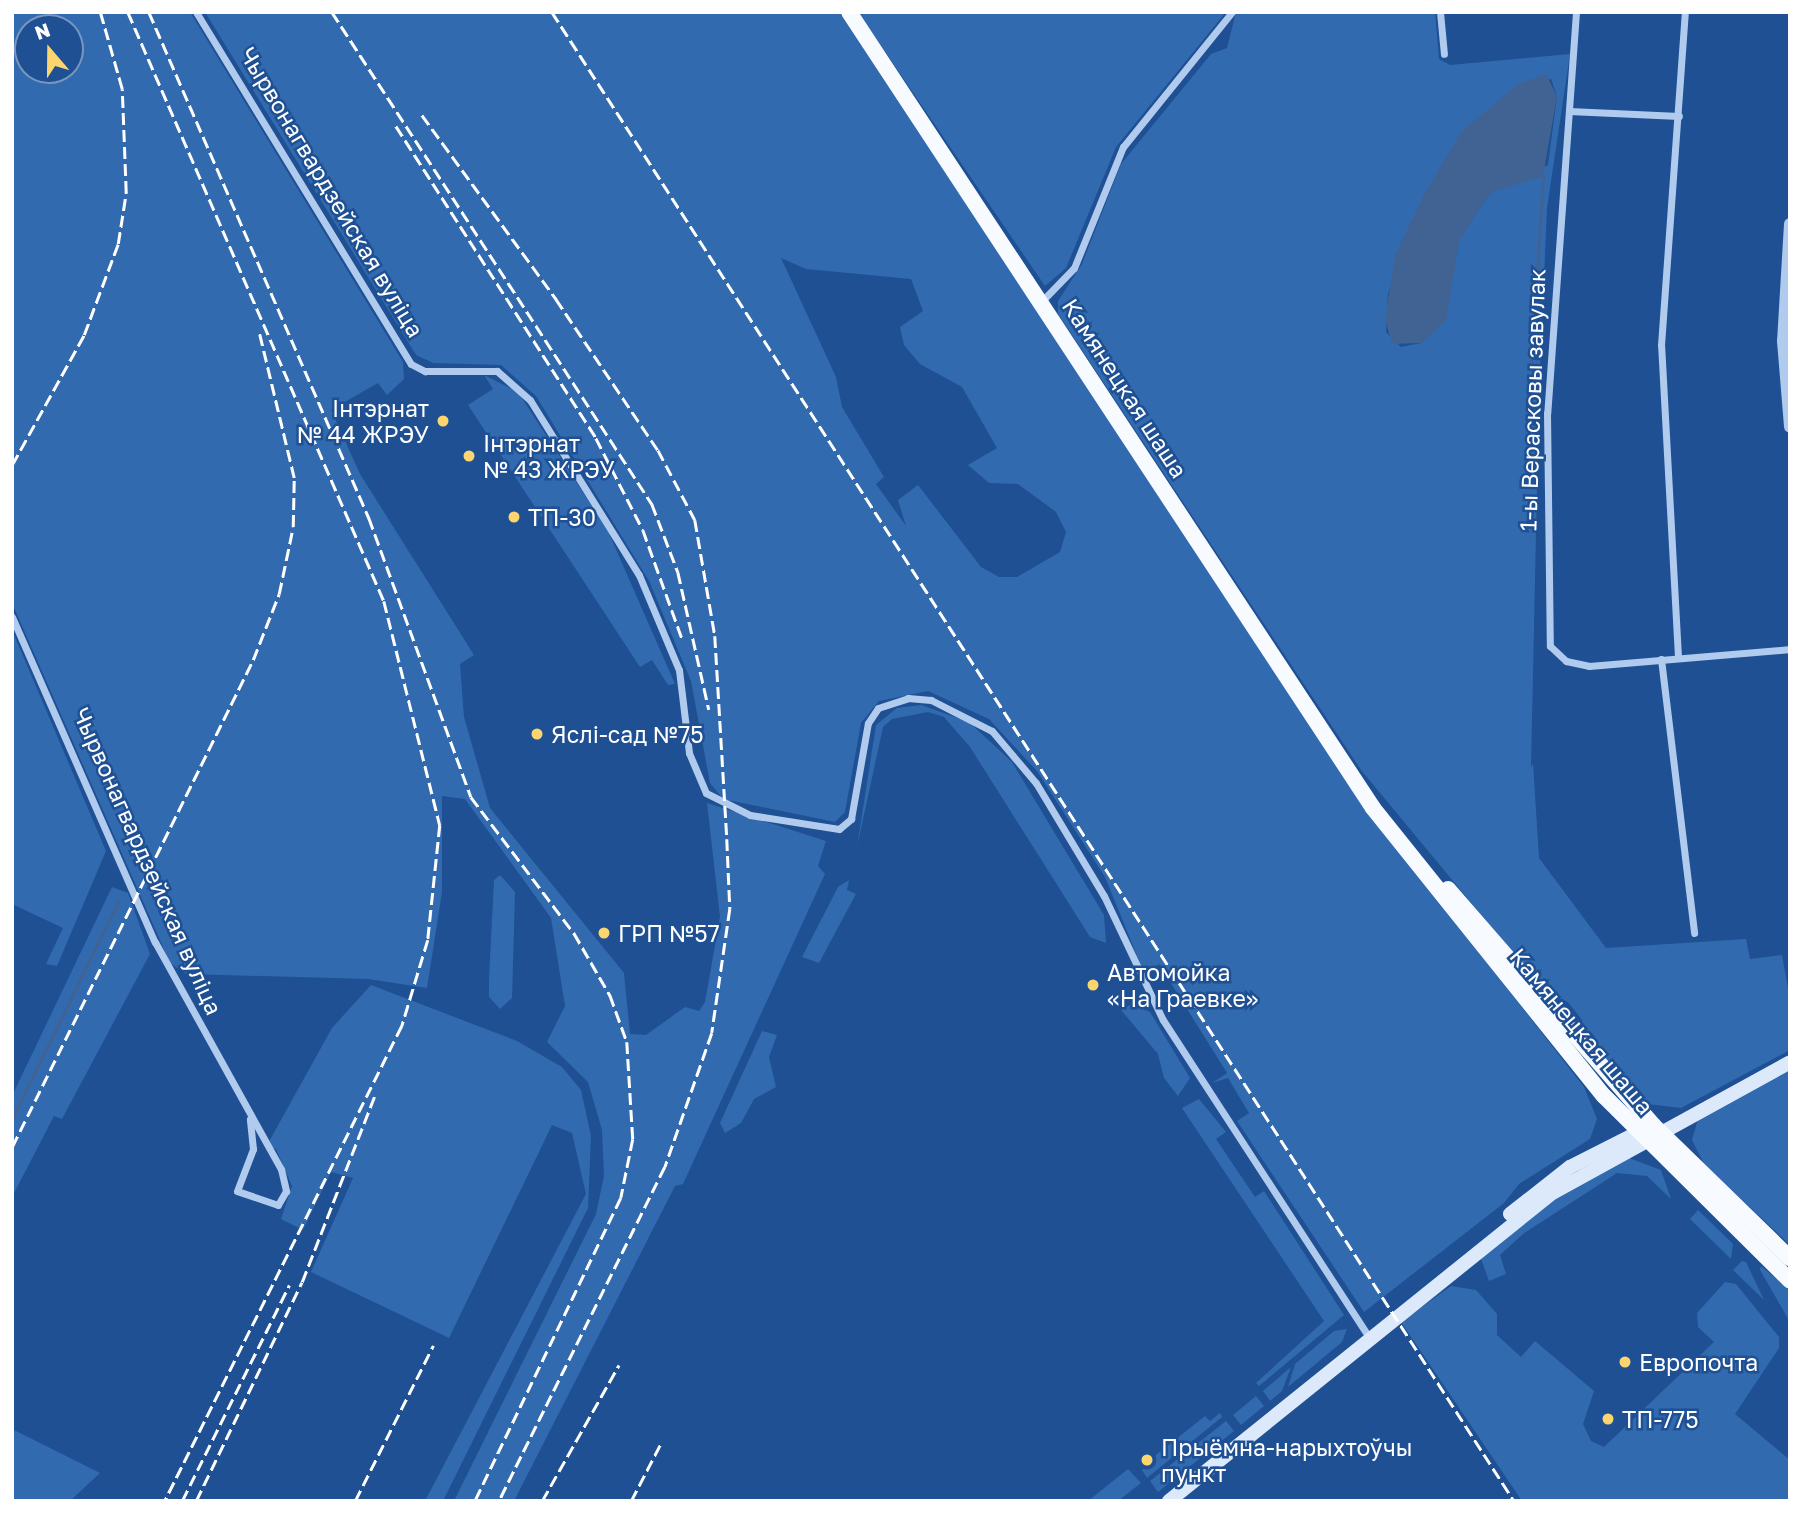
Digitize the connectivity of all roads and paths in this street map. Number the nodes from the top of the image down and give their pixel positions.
1 (196, 12) edge
2 (849, 12) edge
3 (1232, 12) edge
4 (1440, 12) edge
5 (1576, 12) edge
6 (1685, 12) edge
7 (1444, 54) dead end
8 (1569, 111) junction
9 (1679, 116) junction
10 (1790, 224) edge
11 (1789, 240) edge
12 (1041, 302) junction
13 (1787, 374) edge
14 (1790, 427) edge
15 (12, 617) edge
16 (1790, 649) edge
17 (1678, 657) junction
18 (1661, 659) junction
19 (1363, 789) junction
20 (1694, 933) dead end
21 (1790, 1062) edge
22 (250, 1119) junction
23 (1657, 1129) junction
24 (1641, 1136) junction
25 (1790, 1258) edge
26 (1790, 1281) edge
27 (1367, 1334) junction
28 (1159, 1501) edge
29 (1169, 1501) edge

1 - 27 street, Чырвонагвардзейская вуліца
2 - 12 main road, Камянецкая шаша
3 - 12 street
4 - 7 street
5 - 8 street, 1-ы Верасковы завулак
6 - 9 street
8 - 9 street
8 - 18 street, 1-ы Верасковы завулак
9 - 17 street
10 - 11 street
11 - 13 street
12 - 19 main road, Камянецкая шаша
13 - 14 street
15 - 22 street, Чырвонагвардзейская вуліца
16 - 17 street
17 - 18 street
18 - 20 street
19 - 23 main road, Камянецкая шаша
19 - 24 main road, Камянецкая шаша
21 - 23 main road
22 - 22 street, Чырвонагвардзейская вуліца
23 - 24 main road
23 - 25 main road, Камянецкая шаша
24 - 26 main road, Камянецкая шаша
24 - 27 main road
27 - 28 main road
27 - 29 main road

